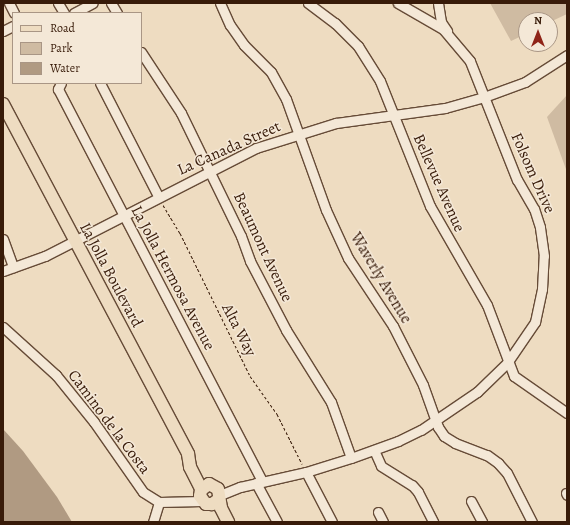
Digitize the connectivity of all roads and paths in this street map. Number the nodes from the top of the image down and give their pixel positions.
1 (9, 3) edge
2 (58, 3) edge
3 (93, 3) edge
4 (111, 3) edge
5 (220, 3) edge
6 (308, 3) edge
7 (398, 3) edge
8 (438, 3) edge
9 (14, 12) edge
10 (63, 12) edge
11 (76, 12) edge
12 (116, 12) edge
13 (12, 26) edge
14 (3, 31) edge
15 (450, 38) junction
16 (142, 54) edge
17 (567, 55) edge
18 (101, 84) edge
19 (60, 86) edge
20 (484, 97) junction
21 (3, 104) edge
22 (393, 114) junction
23 (300, 133) junction
24 (210, 171) junction
25 (158, 196) junction
26 (122, 216) junction
27 (3, 239) edge
28 (74, 241) junction
29 (14, 268) junction
30 (3, 270) edge
31 (3, 327) edge
32 (507, 363) junction
33 (567, 413) edge
34 (437, 420) junction
35 (374, 450) junction
36 (351, 458) junction
37 (306, 472) junction
38 (259, 482) junction
39 (210, 494) junction
40 (471, 501) dead end
41 (159, 502) junction
42 (378, 512) dead end
43 (153, 522) edge
44 (220, 522) edge
45 (228, 522) edge
46 (277, 522) edge
47 (332, 522) edge
48 (383, 522) edge
49 (434, 522) edge
50 (482, 522) edge
51 (532, 522) edge

1 - 9 street
2 - 10 street
3 - 11 street
4 - 12 street
5 - 23 street, Waverly Avenue
6 - 22 street, Bellevue Avenue
7 - 15 street, Folsom Drive
8 - 15 street
13 - 14 street
15 - 20 street, Folsom Drive
16 - 24 street, Beaumont Avenue
17 - 20 street, La Canada Street
18 - 25 street
19 - 26 street, La Jolla Hermosa Avenue
20 - 22 street, La Canada Street
20 - 32 street, Folsom Drive
21 - 28 main road, La Jolla Boulevard
22 - 23 street, La Canada Street
22 - 32 street, Bellevue Avenue
23 - 24 street, La Canada Street
23 - 34 street, Waverly Avenue
24 - 25 street, La Canada Street
24 - 36 street, Beaumont Avenue
25 - 26 street, La Canada Street
25 - 37 path, Alta Way
26 - 28 street, La Canada Street
26 - 38 street, La Jolla Hermosa Avenue
27 - 29 street
28 - 29 street, La Canada Street
28 - 39 main road, La Jolla Boulevard
29 - 30 street, La Canada Street
31 - 41 street, Camino de la Costa
32 - 33 street, Bellevue Avenue
32 - 34 street
34 - 35 street
34 - 51 street, Waverly Avenue
35 - 36 street
35 - 49 street
36 - 37 street
37 - 38 street
37 - 47 street
38 - 39 street
38 - 46 street, La Jolla Hermosa Avenue
39 - 41 street
39 - 44 main road, La Jolla Boulevard
39 - 45 main road, La Jolla Boulevard
40 - 50 street
41 - 43 street
42 - 48 street

